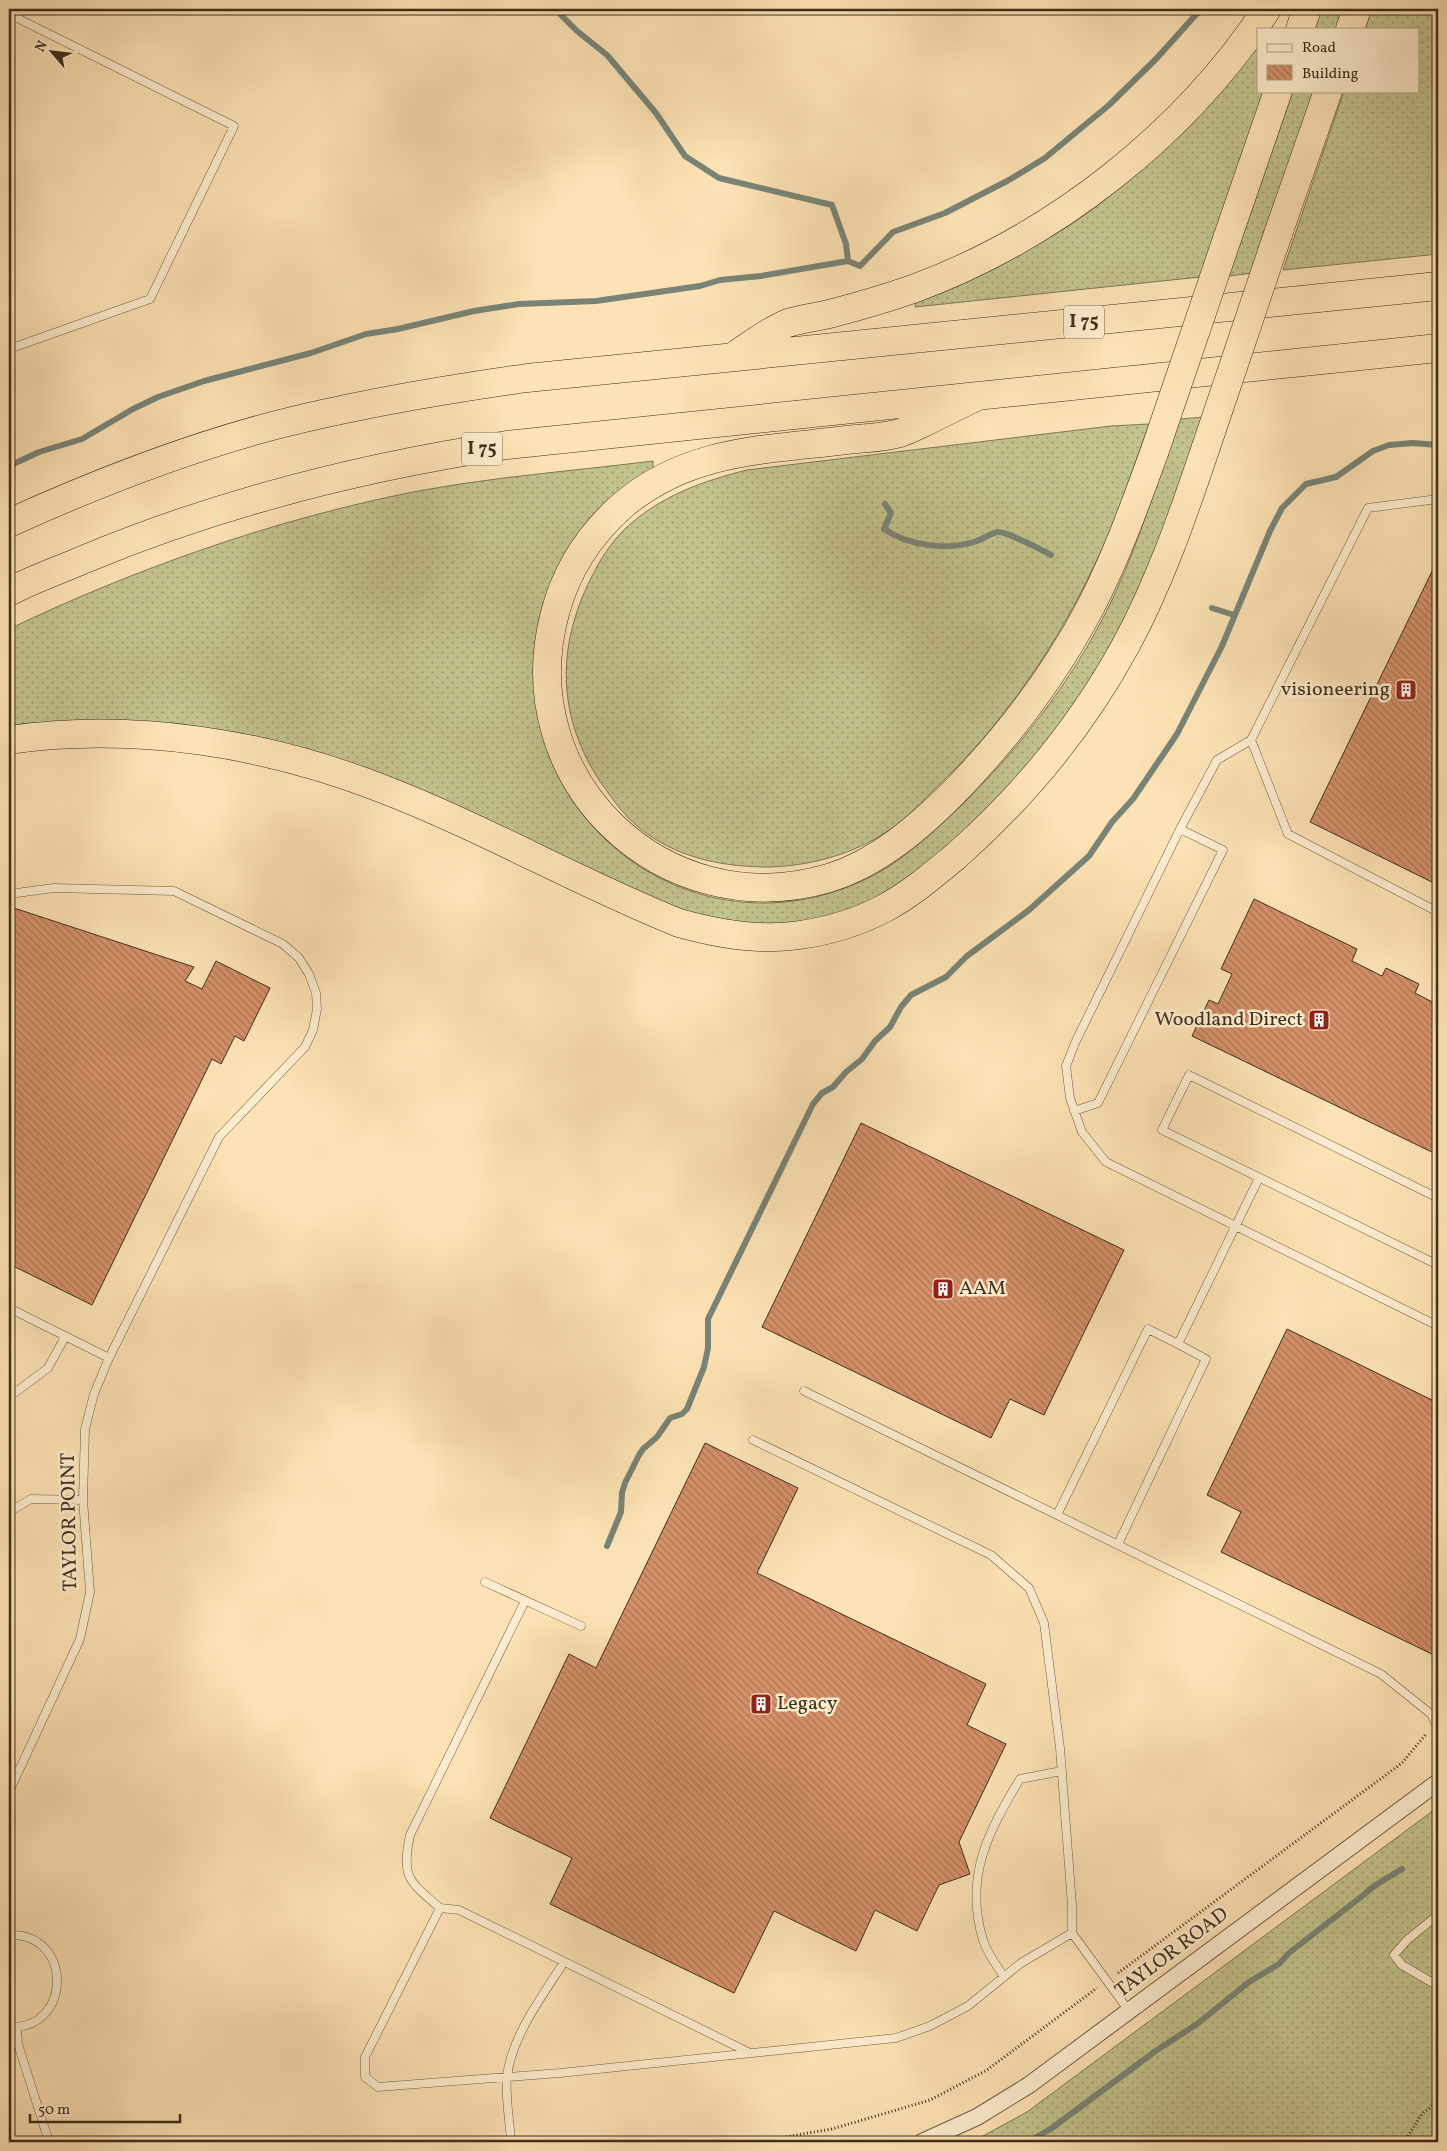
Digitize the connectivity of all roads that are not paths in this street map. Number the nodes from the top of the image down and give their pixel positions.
1 (1267, 9) edge
2 (1307, 9) edge
3 (1357, 9) edge
4 (9, 14) edge
5 (1300, 28) edge
6 (1350, 28) edge
7 (1278, 92) edge
8 (1328, 92) edge
9 (1438, 286) edge
10 (1438, 348) edge
11 (9, 349) edge
12 (730, 358) junction
13 (976, 397) junction
14 (1438, 500) edge
15 (9, 522) edge
16 (9, 592) edge
17 (9, 740) edge
18 (1251, 740) junction
19 (1180, 829) junction
20 (9, 894) edge
21 (1438, 912) edge
22 (1074, 1111) junction
23 (1259, 1178) junction
24 (1438, 1198) edge
25 (1235, 1226) junction
26 (1438, 1265) edge
27 (9, 1308) edge
28 (1438, 1326) edge
29 (65, 1336) junction
30 (1178, 1344) junction
31 (109, 1358) junction
32 (804, 1391) dead end
33 (9, 1397) edge
34 (752, 1440) dead end
35 (83, 1500) junction
36 (9, 1512) edge
37 (1057, 1514) junction
38 (1118, 1544) junction
39 (485, 1582) dead end
40 (525, 1601) junction
41 (581, 1626) dead end
42 (1438, 1728) edge
43 (1062, 1771) junction
44 (1437, 1786) edge
45 (9, 1792) edge
46 (440, 1908) junction
47 (1438, 1915) edge
48 (1072, 1933) junction
49 (9, 1934) edge
50 (564, 1962) junction
51 (1004, 1977) junction
52 (1438, 1986) edge
53 (1129, 2012) junction
54 (9, 2027) edge
55 (17, 2027) junction
56 (748, 2052) junction
57 (507, 2078) junction
58 (49, 2142) edge
59 (511, 2142) edge
60 (922, 2142) edge

1 - 12 highway
2 - 5 highway
3 - 6 highway
4 - 11 lane
7 - 13 highway, bridge
8 - 17 highway, bridge
9 - 12 highway, I 75
10 - 13 highway, I 75
12 - 15 highway, I 75
13 - 16 highway, I 75
14 - 18 lane
18 - 19 lane
18 - 21 lane
19 - 22 lane
19 - 22 lane
20 - 31 lane, TAYLOR POINT
22 - 25 lane
23 - 24 lane
23 - 25 lane
23 - 26 lane
25 - 28 lane
25 - 30 lane
27 - 29 lane
29 - 31 lane
29 - 33 lane
30 - 37 lane
30 - 38 lane
31 - 35 lane, TAYLOR POINT
32 - 37 lane
34 - 43 lane
35 - 36 lane
35 - 45 lane, TAYLOR POINT
37 - 38 lane
38 - 42 lane
39 - 40 lane
40 - 41 lane
40 - 46 lane
43 - 48 lane
43 - 51 lane
44 - 53 street, TAYLOR ROAD
46 - 50 lane
46 - 57 lane
47 - 52 lane
48 - 51 lane
48 - 53 lane
49 - 55 lane
50 - 56 lane
50 - 57 lane
51 - 56 lane
53 - 60 street, TAYLOR ROAD
54 - 55 lane
55 - 58 lane
56 - 57 lane
57 - 59 lane

